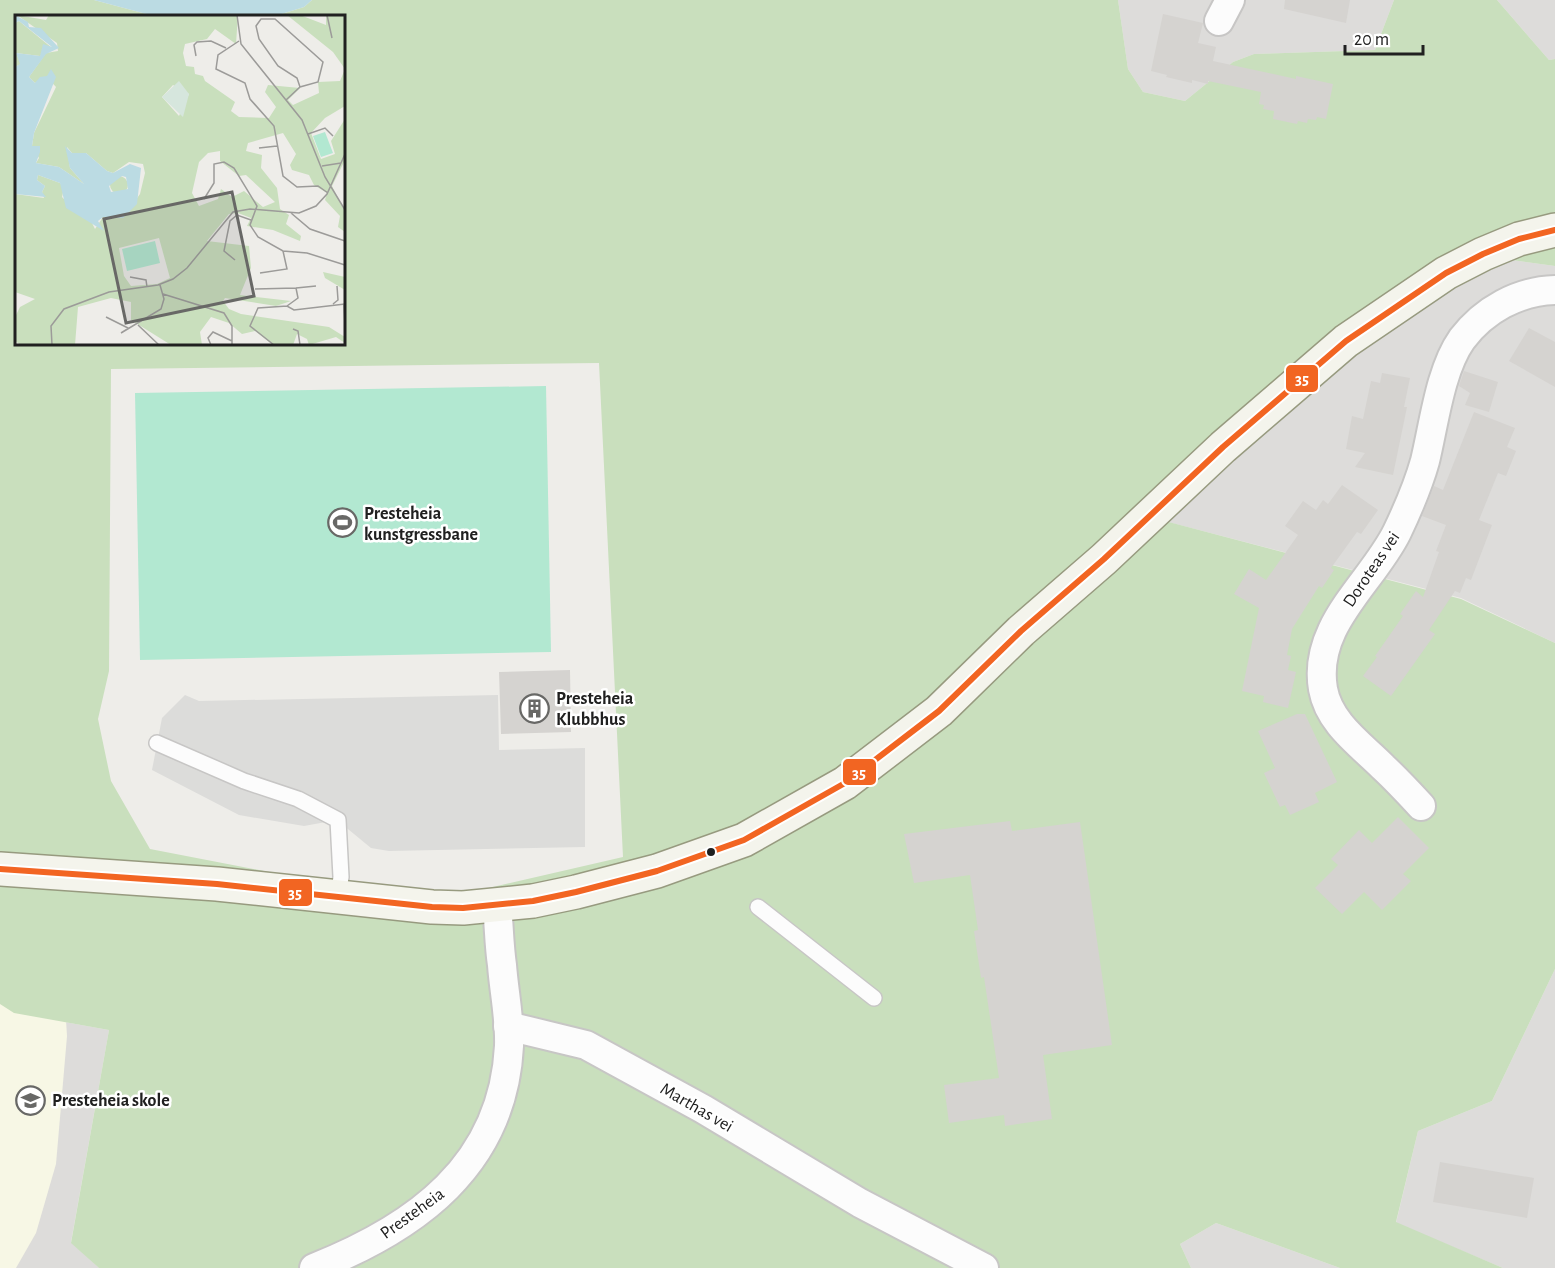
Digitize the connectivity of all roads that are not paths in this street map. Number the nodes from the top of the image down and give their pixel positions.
1 (1555, 230) edge
2 (1555, 290) edge
3 (157, 743) dead end
4 (1421, 806) dead end
5 (0, 869) edge
6 (338, 897) junction
7 (497, 906) junction
8 (758, 907) dead end
9 (874, 998) dead end
10 (508, 1026) junction
11 (314, 1268) edge
12 (984, 1268) edge

1 - 7 street
2 - 4 street, Doroteas vei
3 - 6 lane
5 - 6 street
6 - 7 street
7 - 10 street
8 - 9 lane
10 - 11 street, Presteheia
10 - 12 street, Marthas vei

